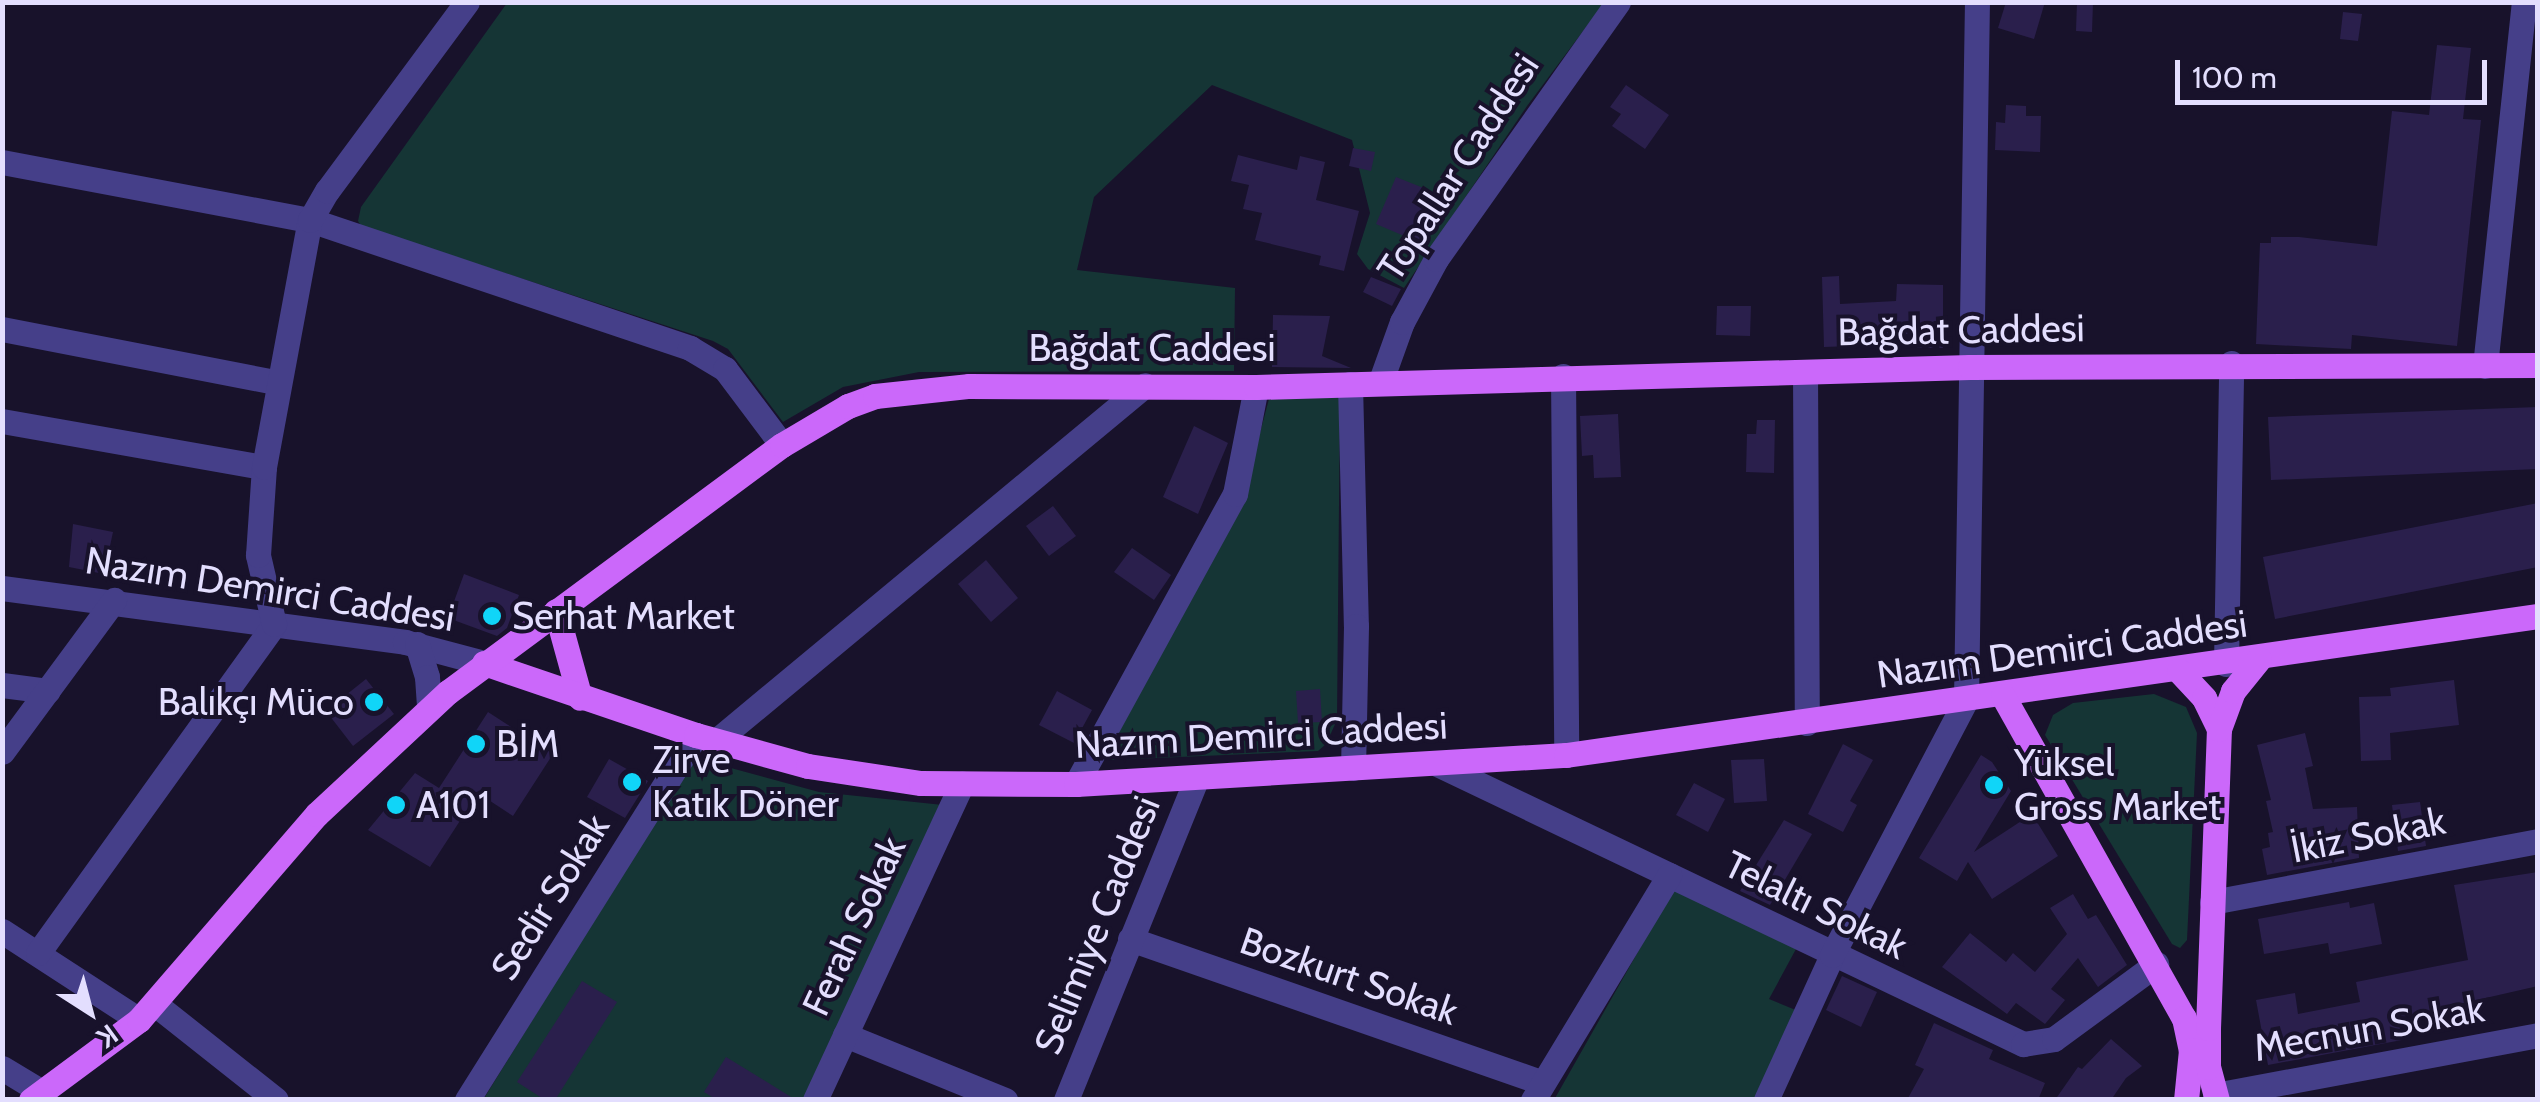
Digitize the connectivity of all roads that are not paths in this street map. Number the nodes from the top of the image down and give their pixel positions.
1 (466, 2) edge
2 (1618, 2) edge
3 (1977, 2) edge
4 (2524, 2) edge
5 (2, 162) edge
6 (310, 220) junction
7 (2, 330) edge
8 (2231, 363) junction
9 (2538, 365) edge
10 (1970, 366) junction
11 (2485, 366) junction
12 (1804, 372) junction
13 (1562, 376) junction
14 (278, 383) junction
15 (1380, 383) junction
16 (1350, 384) junction
17 (1145, 385) junction
18 (1256, 386) junction
19 (2, 421) edge
20 (782, 445) junction
21 (264, 468) junction
22 (2, 588) edge
23 (114, 600) junction
24 (556, 611) junction
25 (2538, 616) edge
26 (274, 624) junction
27 (416, 644) junction
28 (2259, 659) junction
29 (484, 663) junction
30 (2226, 664) junction
31 (2180, 671) junction
32 (2, 685) edge
33 (48, 691) junction
34 (2003, 696) junction
35 (580, 698) junction
36 (1966, 700) junction
37 (428, 709) junction
38 (1807, 724) junction
39 (2218, 729) junction
40 (706, 738) junction
41 (2, 752) edge
42 (1566, 754) junction
43 (1435, 763) junction
44 (1353, 768) junction
45 (1198, 778) junction
46 (962, 784) junction
47 (1076, 784) junction
48 (2538, 841) edge
49 (1669, 875) junction
50 (2212, 902) junction
51 (2, 931) edge
52 (1130, 939) junction
53 (38, 953) junction
54 (1832, 955) junction
55 (2156, 964) junction
56 (148, 1012) junction
57 (845, 1035) junction
58 (2538, 1035) edge
59 (2, 1068) edge
60 (1538, 1091) edge
61 (37, 1096) edge
62 (2216, 1097) edge
63 (276, 1100) edge
64 (467, 1100) edge
65 (815, 1100) edge
66 (1005, 1100) edge
67 (1066, 1100) edge
68 (1766, 1100) edge
69 (2186, 1100) edge

1 - 6 street
2 - 15 street, Topallar Caddesi
3 - 10 street
4 - 11 street
5 - 6 street
6 - 14 street
6 - 20 street
7 - 14 street
8 - 10 main road, Bağdat Caddesi
8 - 11 main road, Bağdat Caddesi
8 - 30 street
9 - 11 main road, Bağdat Caddesi
10 - 12 main road, Bağdat Caddesi
10 - 36 street
12 - 13 main road, Bağdat Caddesi
12 - 38 street
13 - 15 main road, Bağdat Caddesi
13 - 42 street
14 - 21 street
15 - 16 main road, Bağdat Caddesi
16 - 18 main road, Bağdat Caddesi
16 - 44 street
17 - 18 main road, Bağdat Caddesi
17 - 20 main road, Bağdat Caddesi
17 - 40 street, Sedir Sokak
18 - 47 street
19 - 21 street
20 - 24 main road, Bağdat Caddesi
21 - 26 street
22 - 23 street, Nazım Demirci Caddesi
23 - 26 street, Nazım Demirci Caddesi
23 - 33 street
24 - 29 main road, Bağdat Caddesi
24 - 35 main road
25 - 28 main road, Nazım Demirci Caddesi
26 - 27 street, Nazım Demirci Caddesi
26 - 53 street
27 - 29 street, Nazım Demirci Caddesi
27 - 37 street
28 - 30 main road, Nazım Demirci Caddesi
28 - 39 main road
29 - 35 main road, Nazım Demirci Caddesi
29 - 37 main road, Bağdat Caddesi
30 - 31 main road, Nazım Demirci Caddesi
31 - 34 main road, Nazım Demirci Caddesi
31 - 39 main road
32 - 33 street
33 - 41 street
34 - 36 main road, Nazım Demirci Caddesi
34 - 55 main road
35 - 40 main road, Nazım Demirci Caddesi
36 - 38 main road, Nazım Demirci Caddesi
36 - 54 street
37 - 56 main road, Bağdat Caddesi
38 - 42 main road, Nazım Demirci Caddesi
39 - 50 main road
40 - 46 main road, Nazım Demirci Caddesi
40 - 64 street, Sedir Sokak
42 - 43 main road, Nazım Demirci Caddesi
43 - 44 main road, Nazım Demirci Caddesi
43 - 49 street, Telaltı Sokak
44 - 45 main road, Nazım Demirci Caddesi
45 - 47 main road, Nazım Demirci Caddesi
45 - 52 street, Selimiye Caddesi
46 - 47 main road, Nazım Demirci Caddesi
46 - 57 street, Ferah Sokak
48 - 50 street, İkiz Sokak
49 - 54 street, Telaltı Sokak
49 - 60 street
50 - 62 main road
51 - 53 street
52 - 60 street, Bozkurt Sokak
52 - 67 street, Selimiye Caddesi
53 - 56 street
54 - 55 street, Telaltı Sokak
54 - 68 street
55 - 69 main road
56 - 61 main road, Bağdat Caddesi
56 - 63 street
57 - 65 street, Ferah Sokak
57 - 66 street
58 - 62 street, Mecnun Sokak
59 - 61 street

